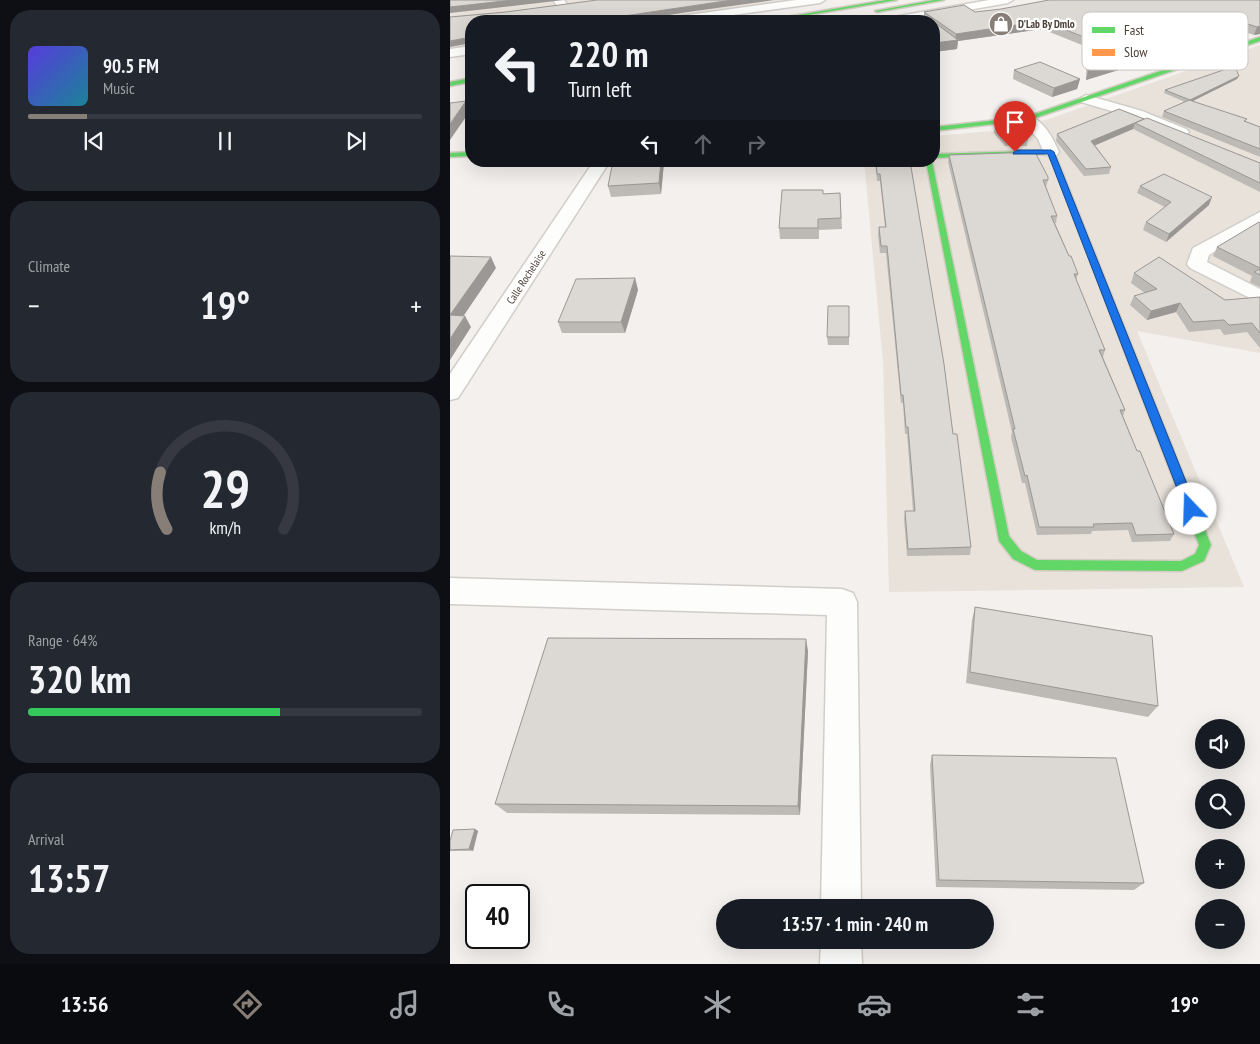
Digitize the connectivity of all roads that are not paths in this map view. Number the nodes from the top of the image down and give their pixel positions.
1 (820, 0) edge
2 (896, 0) edge
3 (942, 0) edge
4 (1008, 0) edge
5 (561, 3) edge
6 (580, 4) edge
7 (547, 8) edge
8 (570, 15) edge
9 (711, 15) edge
10 (802, 15) edge
11 (852, 15) edge
12 (922, 15) edge
13 (1260, 39) edge
14 (1248, 43) edge
15 (465, 51) edge
16 (450, 53) edge
17 (465, 70) edge
18 (1172, 70) edge
19 (450, 72) edge
20 (465, 81) edge
21 (465, 84) edge
22 (450, 85) edge
23 (1086, 100) junction
24 (1027, 119) junction
25 (940, 128) edge
26 (1199, 139) edge
27 (1051, 152) junction
28 (465, 154) edge
29 (450, 155) edge
30 (940, 155) edge
31 (598, 167) edge
32 (930, 167) edge
33 (1260, 217) edge
34 (1260, 297) edge
35 (450, 392) edge
36 (450, 591) edge
37 (841, 899) edge
38 (841, 949) edge
39 (841, 964) edge

1 - 9 street
2 - 10 main road
3 - 11 main road
4 - 12 street
5 - 6 street
5 - 7 street
5 - 8 street
13 - 14 main road
15 - 16 street
17 - 19 main road
18 - 23 main road
20 - 22 main road
21 - 22 main road
23 - 24 main road
23 - 26 street
24 - 25 main road
24 - 27 street
27 - 30 main road
27 - 32 main road
28 - 29 main road
31 - 35 street, Calle Rochelaise
33 - 34 street
36 - 37 street
38 - 39 street

